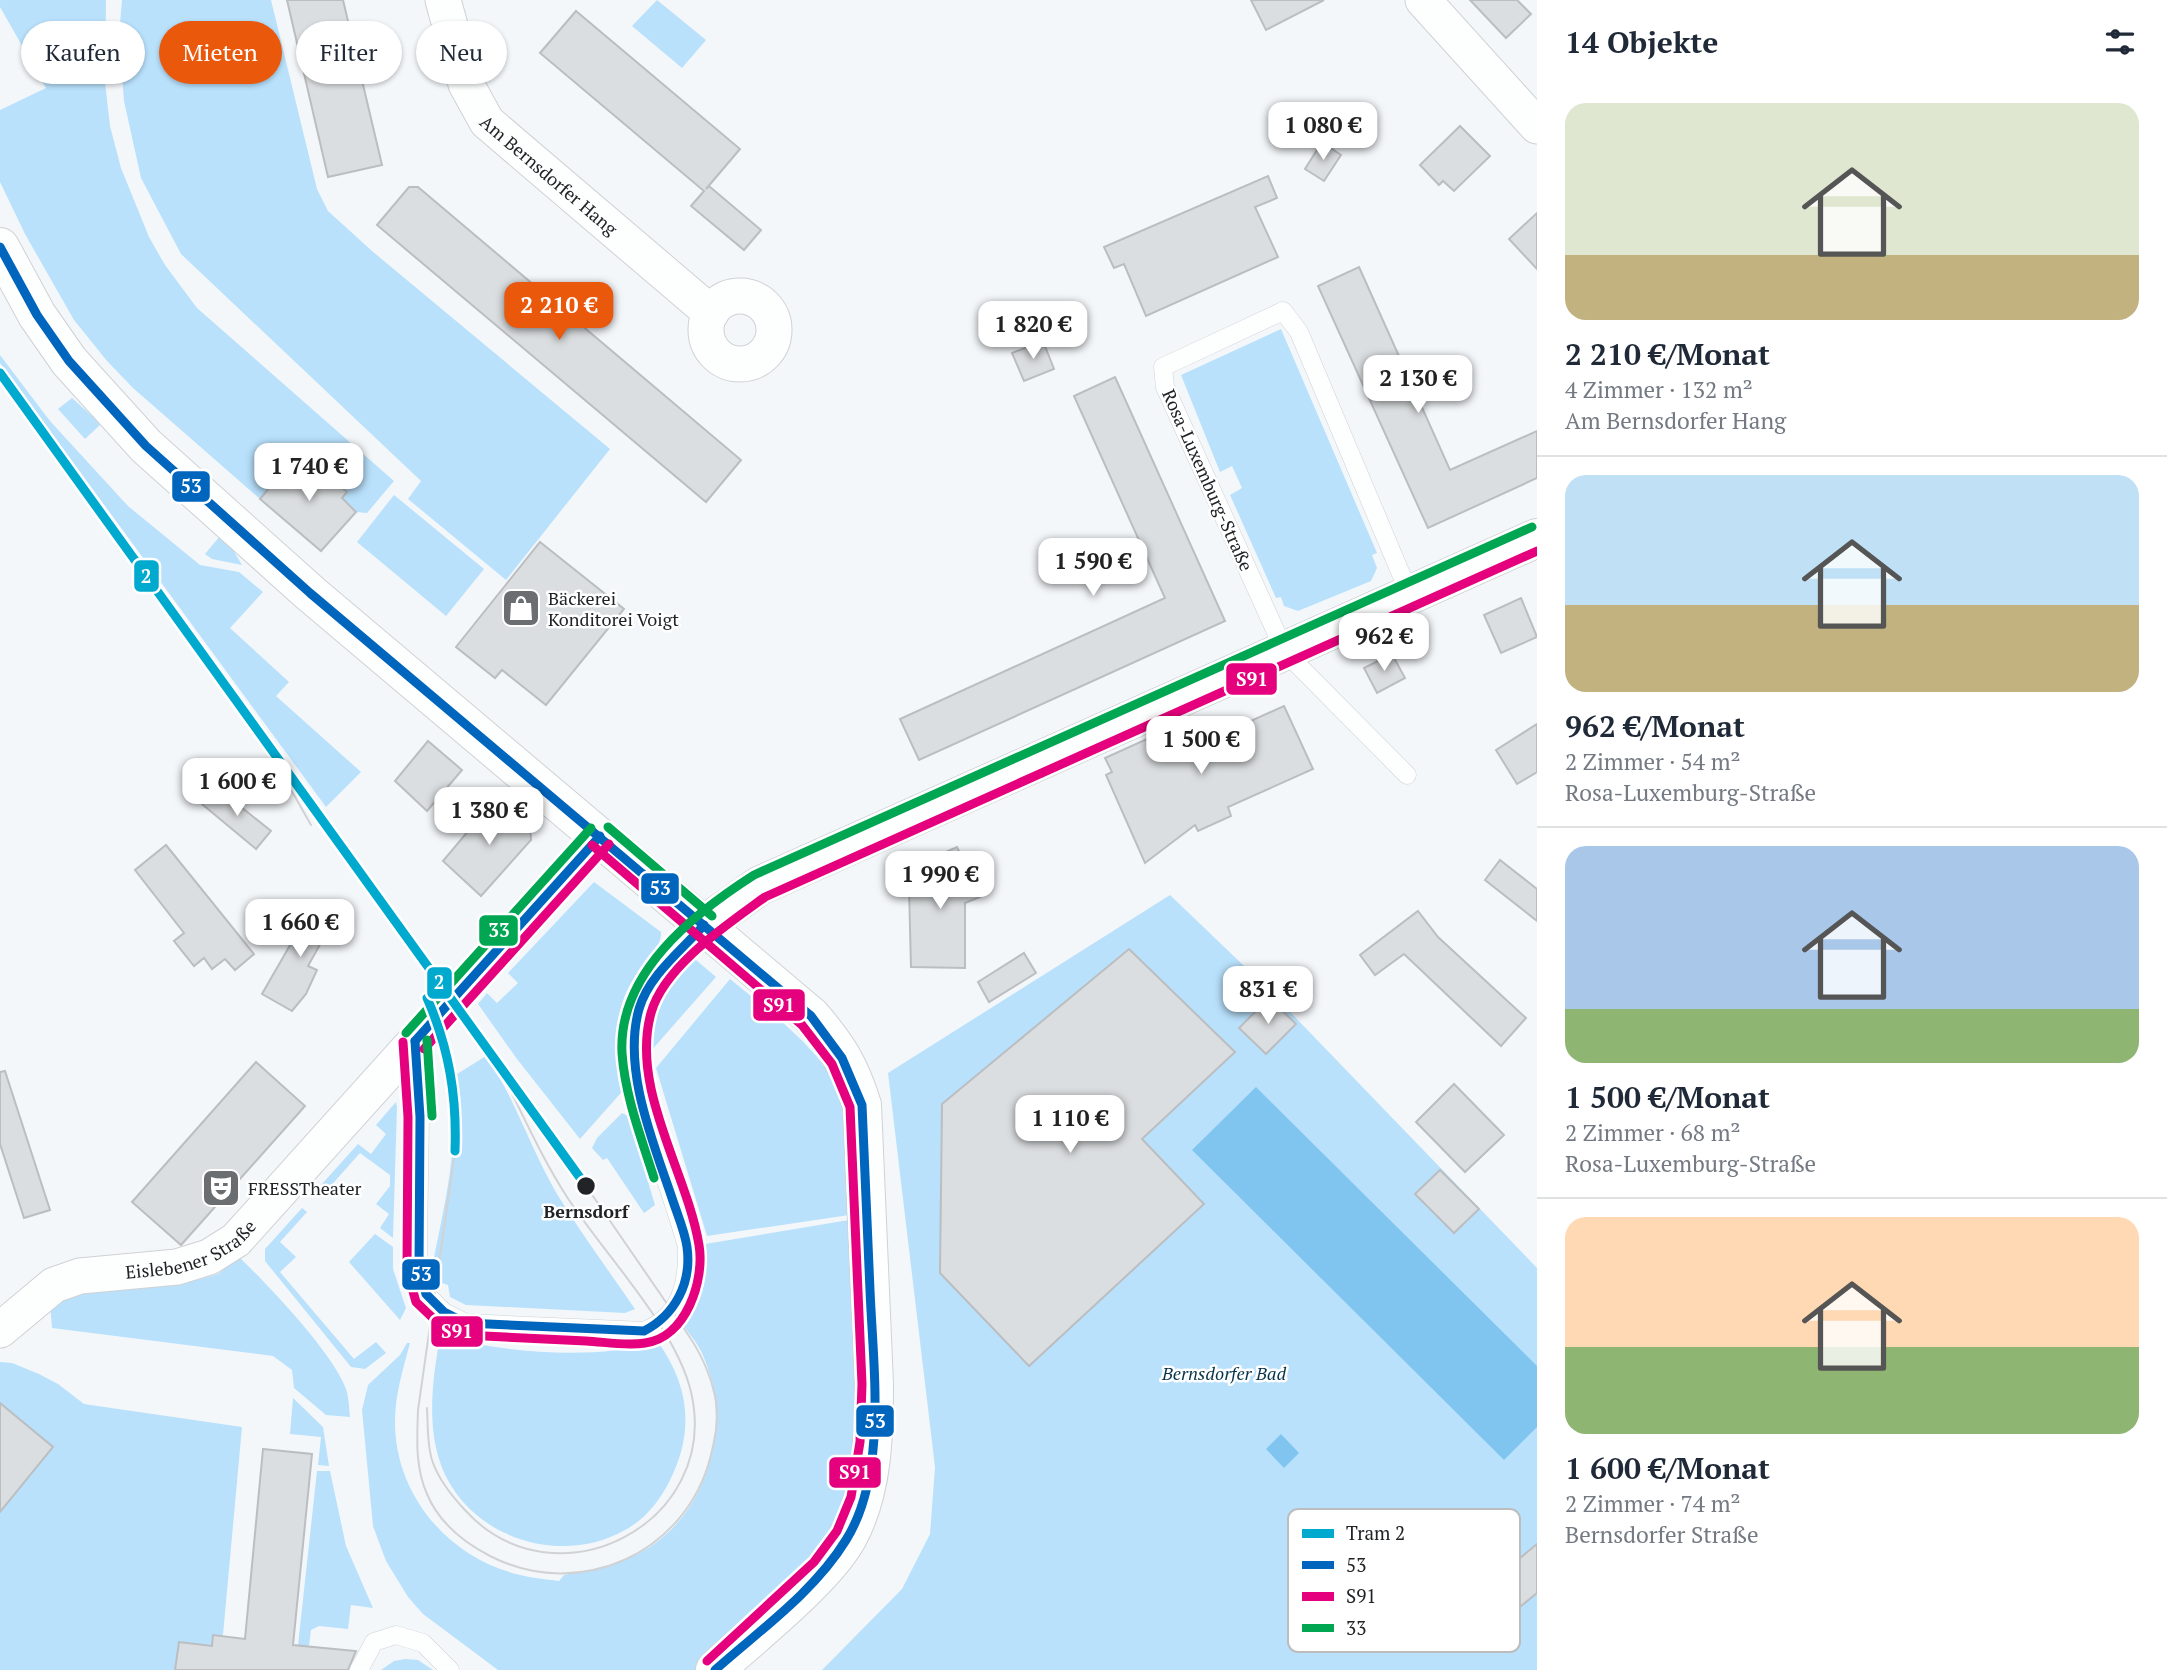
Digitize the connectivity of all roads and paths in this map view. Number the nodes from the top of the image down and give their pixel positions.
1 (443, 0) edge
2 (1423, 0) edge
3 (1537, 126) edge
4 (0, 247) edge
5 (710, 313) dead end
6 (1537, 538) edge
7 (1409, 593) junction
8 (1285, 652) junction
9 (1407, 775) dead end
10 (600, 836) junction
11 (704, 925) junction
12 (415, 1041) junction
13 (0, 1330) edge
14 (359, 1670) edge
15 (450, 1670) edge
16 (715, 1670) edge

1 - 5 street, Am Bernsdorfer Hang
2 - 3 street
4 - 10 street
6 - 7 street
7 - 8 street
7 - 8 lane, Rosa-Luxemburg-Straße
8 - 9 lane
8 - 11 street
10 - 11 street
10 - 12 street, Eislebener Straße
11 - 12 lane
11 - 16 street
12 - 13 street, Eislebener Straße
14 - 15 lane

